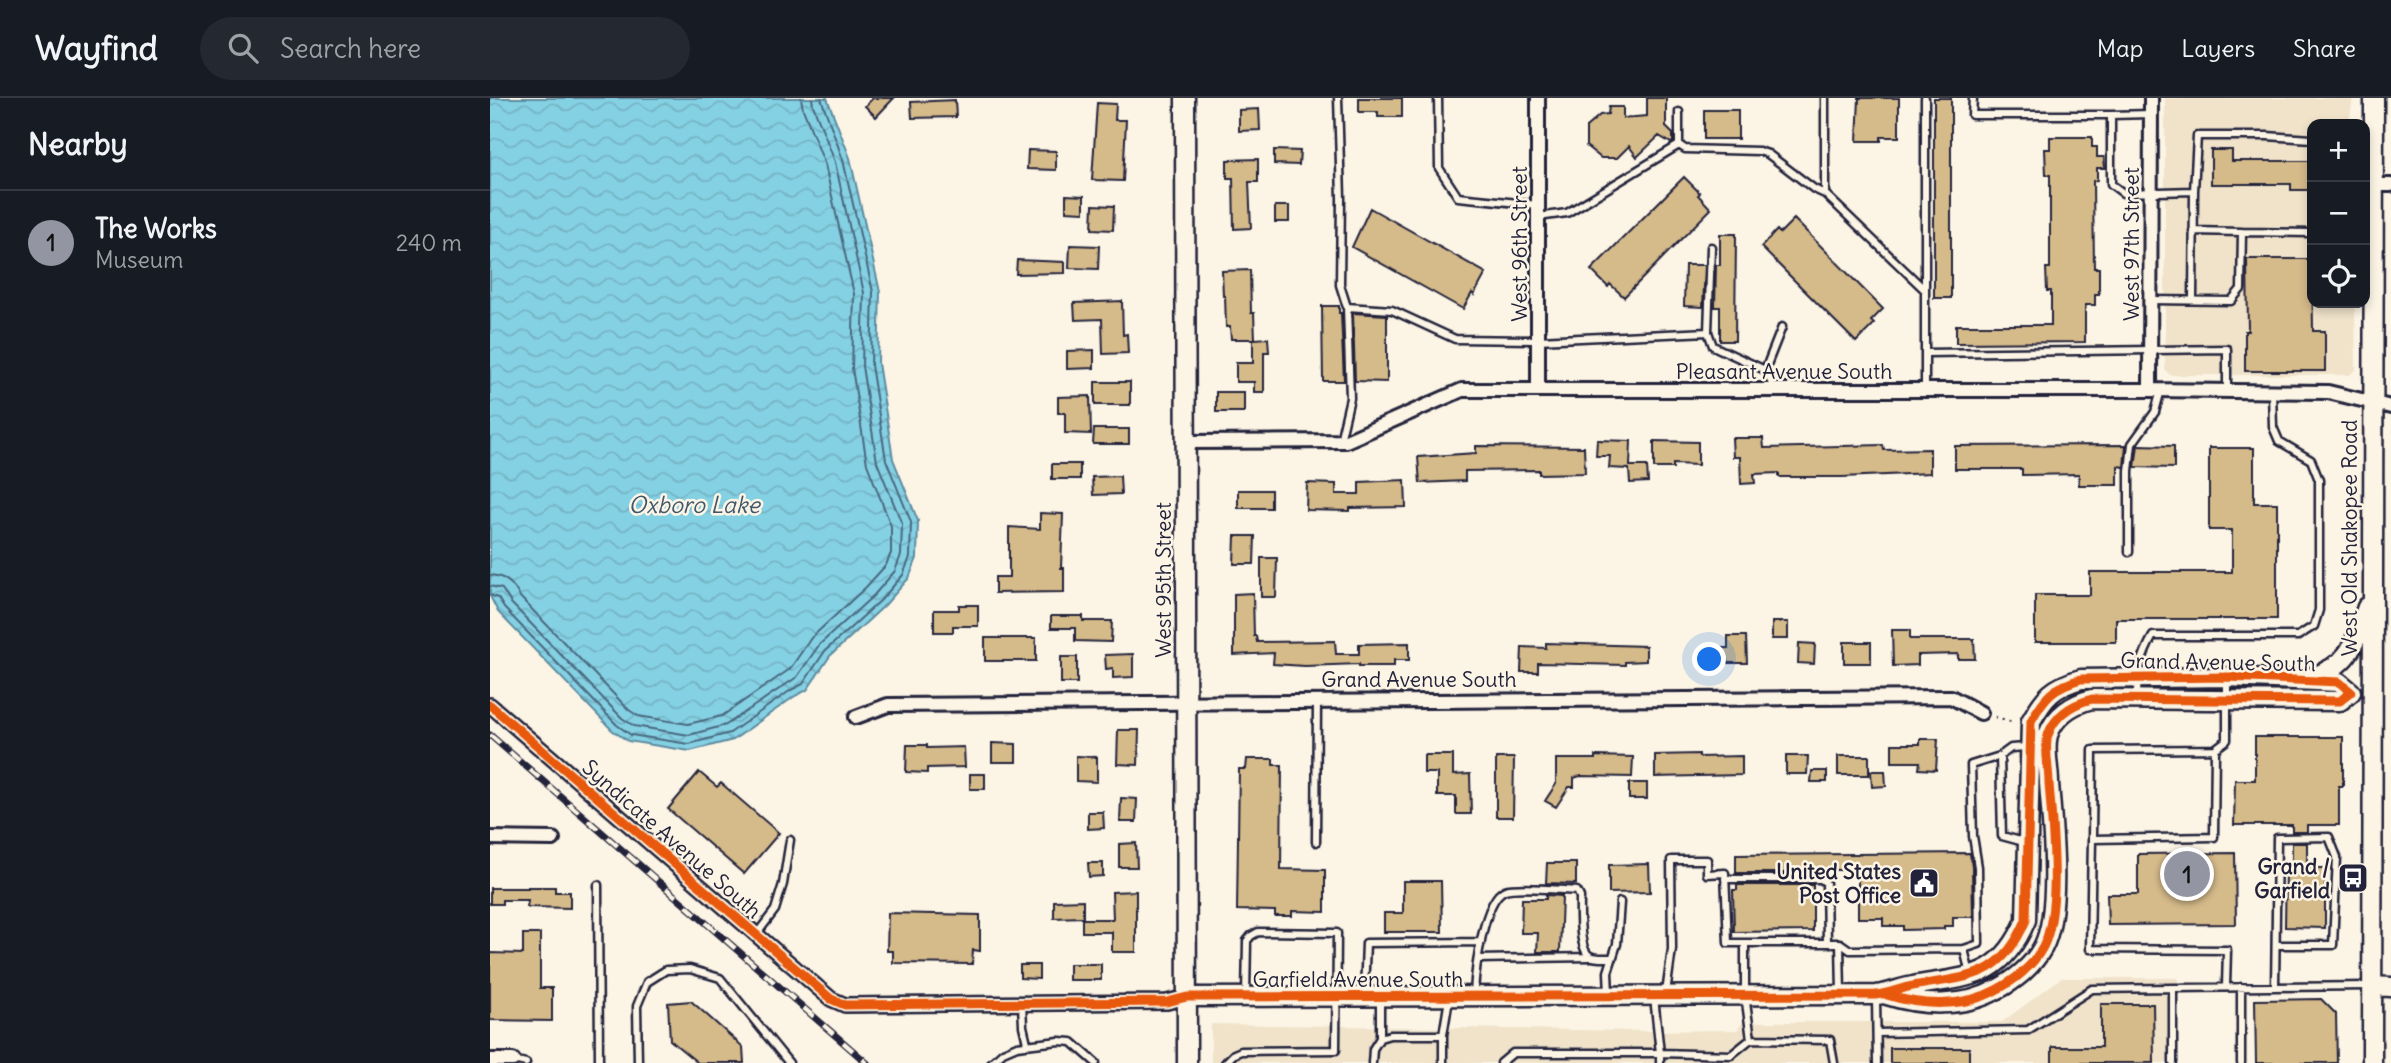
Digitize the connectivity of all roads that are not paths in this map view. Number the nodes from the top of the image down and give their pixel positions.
1 (1185, 98) edge
2 (1338, 98) edge
3 (1438, 98) edge
4 (1538, 98) edge
5 (1825, 98) edge
6 (1925, 98) edge
7 (1973, 98) edge
8 (2151, 98) edge
9 (2374, 98) edge
10 (1679, 112) dead end
11 (2151, 114) junction
12 (2111, 115) junction
13 (2307, 139) edge
14 (1679, 145) junction
15 (2382, 185) edge
16 (2194, 191) junction
17 (2150, 192) junction
18 (1825, 194) junction
19 (1538, 211) junction
20 (2370, 230) edge
21 (2193, 231) junction
22 (2242, 232) junction
23 (2307, 233) edge
24 (2369, 245) edge
25 (1711, 247) dead end
26 (1925, 290) junction
27 (2150, 300) junction
28 (2193, 300) junction
29 (1348, 307) junction
30 (1782, 327) dead end
31 (1708, 332) junction
32 (1538, 340) junction
33 (2149, 351) junction
34 (1925, 353) junction
35 (1765, 370) junction
36 (1538, 390) junction
37 (1775, 390) junction
38 (1925, 390) junction
39 (2155, 390) junction
40 (2227, 391) junction
41 (2272, 392) junction
42 (2373, 403) junction
43 (2391, 407) edge
44 (1340, 441) junction
45 (1186, 442) junction
46 (2129, 552) dead end
47 (2372, 594) junction
48 (2137, 677) junction
49 (2227, 677) junction
50 (2305, 679) junction
51 (2351, 692) junction
52 (2372, 692) junction
53 (2391, 692) edge
54 (2137, 699) junction
55 (2227, 700) junction
56 (1317, 703) junction
57 (1185, 704) junction
58 (490, 705) edge
59 (1981, 713) road end
60 (856, 717) dead end
61 (2029, 747) junction
62 (2048, 749) junction
63 (2215, 749) junction
64 (2000, 756) junction
65 (490, 838) edge
66 (553, 839) dead end
67 (2092, 839) junction
68 (790, 840) dead end
69 (1316, 842) dead end
70 (2027, 843) junction
71 (2053, 843) junction
72 (1725, 879) junction
73 (598, 885) dead end
74 (1620, 902) dead end
75 (756, 935) junction
76 (1481, 942) junction
77 (1745, 943) junction
78 (1827, 943) junction
79 (1840, 943) junction
80 (2276, 945) junction
81 (1964, 949) junction
82 (1592, 957) junction
83 (1612, 958) junction
84 (1478, 959) junction
85 (1970, 977) junction
86 (2372, 986) junction
87 (2226, 987) junction
88 (2241, 987) junction
89 (2275, 987) junction
90 (2391, 987) edge
91 (2173, 988) junction
92 (1745, 995) junction
93 (1841, 995) junction
94 (1882, 995) junction
95 (1336, 996) junction
96 (1372, 996) junction
97 (1449, 996) junction
98 (1474, 996) junction
99 (1609, 996) junction
100 (1660, 996) junction
101 (1187, 997) junction
102 (1246, 997) junction
103 (831, 999) joint
104 (1022, 1003) junction
105 (1877, 1033) junction
106 (1443, 1035) junction
107 (1380, 1038) junction
108 (1751, 1040) junction
109 (1027, 1043) junction
110 (1660, 1053) junction
111 (490, 1060) edge
112 (519, 1062) edge
113 (599, 1063) edge
114 (638, 1063) edge
115 (789, 1063) edge
116 (991, 1063) edge
117 (1096, 1063) edge
118 (1187, 1063) edge
119 (1225, 1063) edge
120 (1372, 1063) edge
121 (1443, 1063) edge
122 (1502, 1063) edge
123 (1660, 1063) edge
124 (1834, 1063) edge
125 (1877, 1063) edge
126 (2173, 1063) edge
127 (2241, 1063) edge
128 (2372, 1063) edge

1 - 45 street, West 95th Street
2 - 29 lane
3 - 19 lane
4 - 19 street, West 96th Street
5 - 18 lane
6 - 26 lane
7 - 12 lane
8 - 11 street, West 97th Street
9 - 15 street, West Old Shakopee Road
10 - 14 lane
11 - 12 lane
11 - 17 street, West 97th Street
12 - 17 lane
13 - 16 lane
14 - 18 lane
14 - 19 lane
15 - 20 street, West Old Shakopee Road
16 - 17 lane
16 - 21 lane
17 - 27 street, West 97th Street
18 - 26 lane
19 - 32 street, West 96th Street
21 - 22 lane
21 - 28 lane
22 - 23 lane
22 - 28 lane
24 - 42 street, West Old Shakopee Road
25 - 31 lane
26 - 34 lane
27 - 28 lane
27 - 33 street, West 97th Street
29 - 32 lane
29 - 44 lane
30 - 35 lane
31 - 32 lane
31 - 35 lane
32 - 36 street, West 96th Street
33 - 34 lane
33 - 39 street, West 97th Street
33 - 40 lane
34 - 38 lane
35 - 37 lane
36 - 37 street, Pleasant Avenue South
36 - 44 street, Pleasant Avenue South
37 - 38 street, Pleasant Avenue South
38 - 39 street, Pleasant Avenue South
39 - 40 street, Pleasant Avenue South
39 - 46 lane
40 - 41 street, Pleasant Avenue South
41 - 42 street, Pleasant Avenue South
41 - 48 lane
42 - 43 street, Pleasant Avenue South
42 - 47 street, West Old Shakopee Road
44 - 45 street, Pleasant Avenue South
45 - 57 street, West 95th Street
47 - 50 street
47 - 52 street, West Old Shakopee Road
48 - 49 street, Grand Avenue South
48 - 54 lane
48 - 61 street, Grand Avenue South
49 - 50 street, Grand Avenue South
49 - 55 lane
50 - 51 street, Grand Avenue South
51 - 52 street
51 - 55 street, Grand Avenue South
52 - 53 street
52 - 86 street, West Old Shakopee Road
54 - 55 street, Grand Avenue South
54 - 62 street, Grand Avenue South
55 - 63 lane
56 - 57 street, Grand Avenue South
56 - 59 street, Grand Avenue South
56 - 69 lane
57 - 60 street, Grand Avenue South
57 - 101 street, West 95th Street
58 - 75 street, Syndicate Avenue South
61 - 62 street
61 - 64 lane
61 - 70 street
62 - 71 street
63 - 67 lane
63 - 67 lane
64 - 70 lane
64 - 81 lane
65 - 66 street
67 - 87 lane
68 - 75 lane
70 - 71 street
70 - 85 street, Garfield Avenue South
71 - 94 street, Garfield Avenue South
72 - 77 lane
72 - 78 lane
72 - 100 lane
73 - 113 lane
74 - 83 lane
75 - 103 street, Syndicate Avenue South
76 - 82 lane
76 - 84 lane
76 - 96 lane
77 - 78 lane
77 - 92 lane
78 - 79 lane
79 - 81 lane
79 - 93 lane
80 - 80 lane
80 - 89 lane
81 - 85 lane
82 - 83 lane
82 - 84 lane
83 - 99 lane
84 - 98 lane
85 - 94 street, Garfield Avenue South
86 - 89 lane
86 - 90 street
86 - 128 street, West Old Shakopee Road
87 - 88 lane
87 - 91 lane
88 - 89 lane
88 - 127 lane
91 - 105 lane
91 - 126 lane
92 - 93 street, Garfield Avenue South
92 - 100 street, Garfield Avenue South
92 - 108 lane
93 - 94 street, Garfield Avenue South
94 - 105 lane
95 - 96 street, Garfield Avenue South
95 - 102 street, Garfield Avenue South
95 - 102 lane
95 - 119 lane
96 - 97 street, Garfield Avenue South
96 - 107 lane
97 - 98 street, Garfield Avenue South
97 - 106 lane
98 - 99 street, Garfield Avenue South
99 - 100 street, Garfield Avenue South
100 - 110 lane
101 - 102 street, Garfield Avenue South
101 - 104 street, Garfield Avenue South
101 - 118 street, West 95th Street
103 - 104 street, Garfield Avenue South
104 - 109 lane
105 - 125 lane
106 - 107 lane
106 - 121 lane
107 - 120 lane
108 - 110 lane
108 - 124 lane
109 - 116 lane
109 - 117 lane
110 - 122 lane
110 - 123 lane
111 - 112 street
114 - 115 lane

